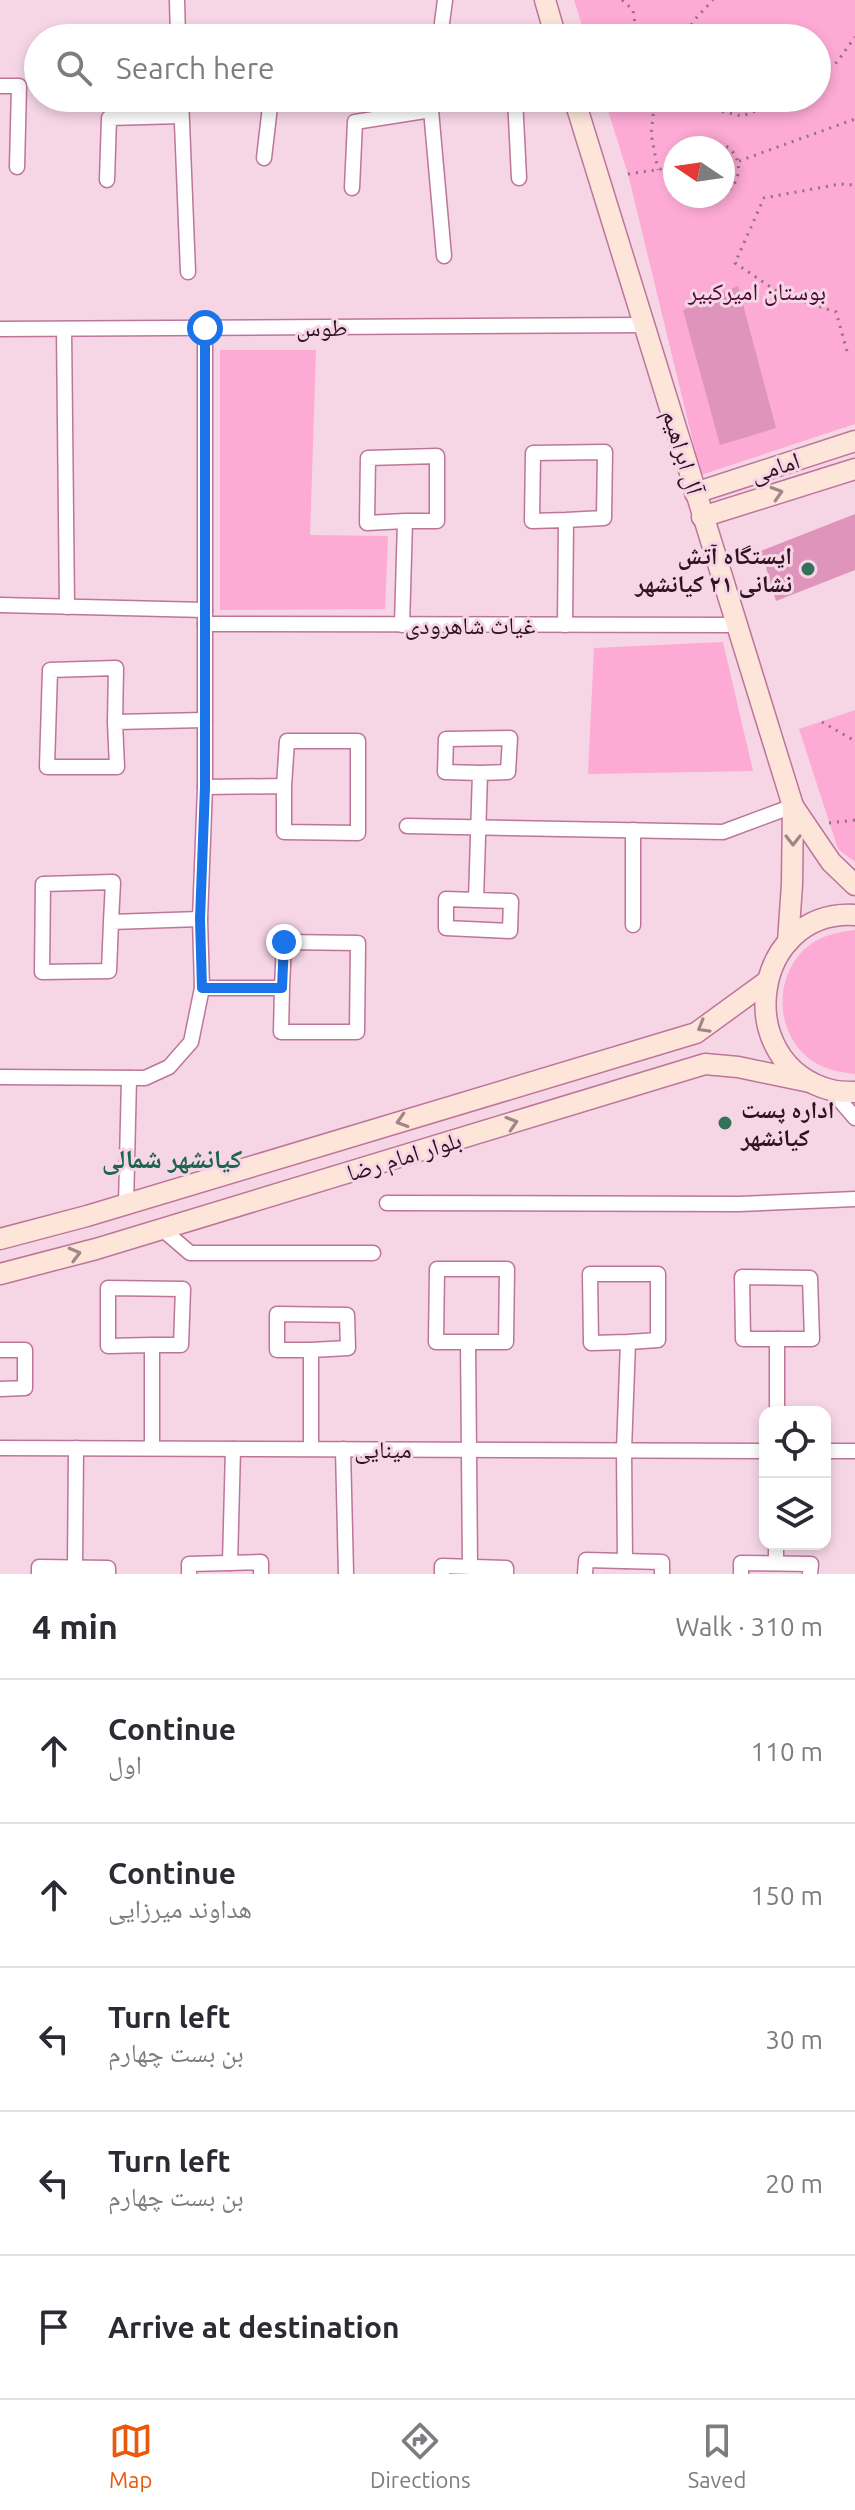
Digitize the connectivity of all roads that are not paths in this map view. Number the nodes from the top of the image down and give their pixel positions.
1 (177, 0) edge
2 (445, 0) edge
3 (545, 0) edge
4 (178, 24) edge
5 (442, 24) edge
6 (552, 24) edge
7 (0, 86) edge
8 (181, 112) edge
9 (269, 112) edge
10 (397, 112) edge
11 (432, 112) edge
12 (516, 112) edge
13 (578, 112) edge
14 (181, 116) junction
15 (264, 158) dead end
16 (17, 167) dead end
17 (519, 178) dead end
18 (107, 180) dead end
19 (352, 188) dead end
20 (444, 256) dead end
21 (188, 272) dead end
22 (644, 325) junction
23 (205, 328) junction
24 (0, 329) edge
25 (64, 329) junction
26 (855, 441) edge
27 (855, 469) edge
28 (695, 493) junction
29 (702, 517) junction
30 (566, 520) junction
31 (405, 521) junction
32 (0, 605) edge
33 (67, 607) junction
34 (205, 617) junction
35 (402, 625) junction
36 (565, 625) junction
37 (735, 625) junction
38 (205, 720) junction
39 (115, 722) junction
40 (480, 773) junction
41 (284, 786) junction
42 (205, 787) junction
43 (793, 806) junction
44 (407, 826) dead end
45 (478, 827) junction
46 (633, 830) junction
47 (855, 885) edge
48 (476, 900) junction
49 (855, 915) edge
50 (200, 919) junction
51 (111, 922) junction
52 (633, 925) dead end
53 (788, 942) junction
54 (766, 982) junction
55 (202, 988) junction
56 (282, 988) junction
57 (0, 1077) edge
58 (129, 1078) junction
59 (810, 1082) junction
60 (831, 1090) junction
61 (855, 1092) edge
62 (855, 1118) edge
63 (855, 1199) edge
64 (387, 1203) dead end
65 (126, 1205) junction
66 (162, 1229) junction
67 (0, 1239) edge
68 (373, 1253) dead end
69 (0, 1274) edge
70 (777, 1339) junction
71 (468, 1342) junction
72 (628, 1342) junction
73 (152, 1345) junction
74 (0, 1350) edge
75 (311, 1350) junction
76 (0, 1389) edge
77 (777, 1406) edge
78 (0, 1448) edge
79 (76, 1448) junction
80 (152, 1448) junction
81 (233, 1449) junction
82 (311, 1449) junction
83 (343, 1449) junction
84 (468, 1450) junction
85 (624, 1450) junction
86 (759, 1451) edge
87 (831, 1451) edge
88 (855, 1451) edge
89 (776, 1550) edge
90 (625, 1561) junction
91 (230, 1563) junction
92 (776, 1563) junction
93 (75, 1567) junction
94 (470, 1567) junction
95 (39, 1574) edge
96 (108, 1574) edge
97 (189, 1574) edge
98 (261, 1574) edge
99 (346, 1574) edge
100 (442, 1574) edge
101 (506, 1574) edge
102 (585, 1574) edge
103 (662, 1574) edge
104 (741, 1574) edge
105 (810, 1574) edge

1 - 4 street
2 - 5 street
3 - 6 main road
7 - 16 street
8 - 14 street
9 - 15 street
10 - 19 street
11 - 20 street
12 - 17 street
13 - 22 main road, آل ابراهیم
14 - 18 street
14 - 21 street
22 - 23 street, طوس
22 - 28 main road, آل ابراهیم
23 - 25 street, طوس
23 - 34 street
24 - 25 street, طوس
25 - 33 street
26 - 28 main road, امامی
29 -> 27 main road, امامی
28 - 29 main road, آل ابراهیم
29 - 37 main road, آل ابراهیم
30 - 30 street
30 - 36 street
31 - 31 street
31 - 35 street
32 - 33 street, غیاث شاهرودی
33 - 34 street, غیاث شاهرودی
34 - 35 street, غیاث شاهرودی
34 - 38 street
35 - 36 street, غیاث شاهرودی
36 - 37 street, غیاث شاهرودی
37 - 43 main road, آل ابراهیم
38 - 39 street
38 - 42 street
39 - 39 street
40 - 40 street
40 - 45 street
41 - 41 street
41 - 42 street
42 - 50 street
43 - 46 street
43 - 47 main road
43 -> 53 main road
44 - 45 street
45 - 46 street
45 - 48 street
46 - 52 street
48 - 48 street
49 - 53 main road
50 - 51 street
50 - 55 street
51 - 51 street
53 - 54 main road
54 - 59 main road
54 -> 65 main road, بلوار امام رضا
55 - 56 street
55 - 58 street
56 - 56 street
57 - 58 street
58 - 65 street
59 - 60 main road
66 -> 59 main road, بلوار امام رضا
60 - 61 main road
60 - 62 street
63 - 64 street
65 - 67 main road, بلوار امام رضا
66 - 68 street
69 -> 66 main road, بلوار امام رضا
70 - 70 street
70 - 77 street
71 - 71 street
71 - 84 street
72 - 72 street
72 - 85 street
73 - 73 street
73 - 80 street
74 - 76 street
75 - 75 street
75 - 82 street
78 - 79 street, مینایی
79 - 80 street, مینایی
79 - 93 street
80 - 81 street, مینایی
81 - 82 street, مینایی
81 - 91 street
82 - 83 street, مینایی
83 - 84 street, مینایی
83 - 99 street
84 - 85 street, مینایی
84 - 94 street
85 - 86 street, مینایی
85 - 90 street
87 - 88 street
89 - 92 street
90 - 102 street
90 - 103 street
91 - 97 street
91 - 98 street
92 - 104 street
92 - 105 street
93 - 95 street
93 - 96 street
94 - 100 street
94 - 101 street

